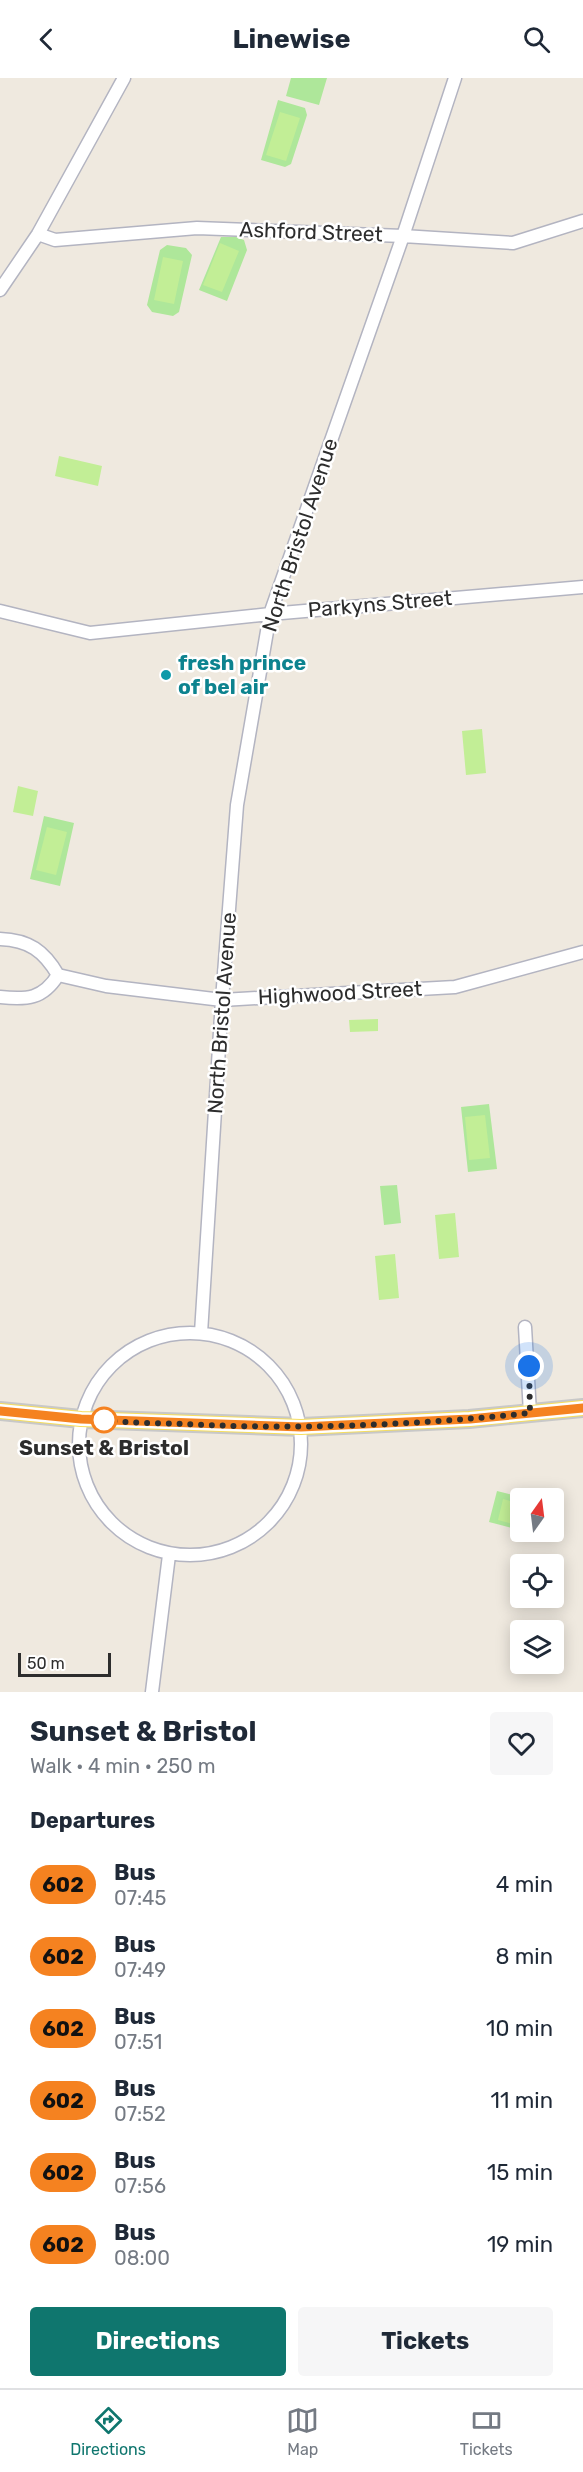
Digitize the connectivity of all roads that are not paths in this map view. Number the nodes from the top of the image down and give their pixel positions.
1 (124, 78) edge
2 (455, 78) edge
3 (583, 221) edge
4 (38, 234) junction
5 (403, 236) junction
6 (0, 290) edge
7 (583, 587) edge
8 (0, 611) edge
9 (270, 614) junction
10 (0, 939) edge
11 (583, 952) edge
12 (58, 975) junction
13 (0, 997) edge
14 (222, 1000) junction
15 (525, 1327) dead end
16 (201, 1333) junction
17 (583, 1408) edge
18 (0, 1411) edge
19 (530, 1413) junction
20 (81, 1419) junction
21 (301, 1427) junction
22 (169, 1555) junction
23 (152, 1692) edge

1 - 4 street
2 - 5 street, North Bristol Avenue
3 - 5 street, Ashford Street
4 - 5 street, Ashford Street
4 - 6 street
5 - 9 street, North Bristol Avenue
7 - 9 street, Parkyns Street
8 - 9 street, Parkyns Street
9 - 14 street, North Bristol Avenue
10 - 12 street
11 - 14 street, Highwood Street
12 - 13 street
12 - 14 street, Highwood Street
14 - 16 street, North Bristol Avenue
15 - 19 street
16 - 20 street
16 - 21 street
17 - 19 main road
18 - 20 main road
19 - 21 main road
20 - 21 main road
20 - 22 street
21 - 22 street
22 - 23 street

